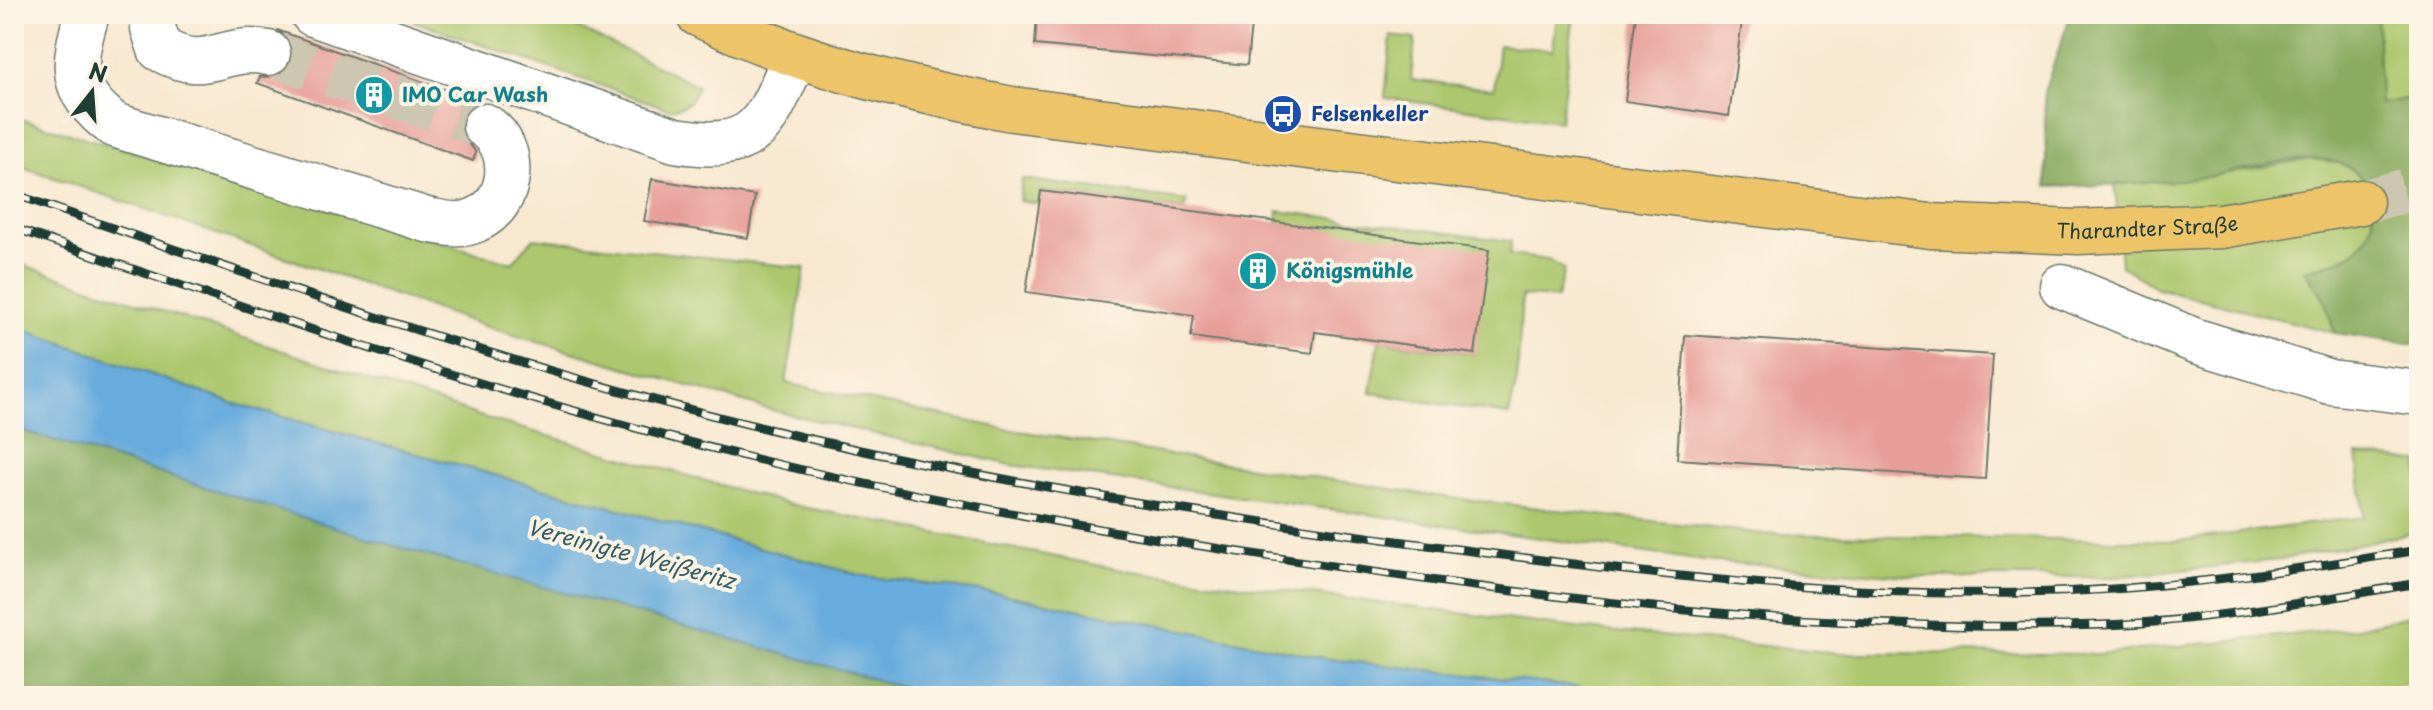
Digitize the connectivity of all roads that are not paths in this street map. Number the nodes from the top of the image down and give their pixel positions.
1 (87, 14) edge
2 (153, 14) edge
3 (313, 14) edge
4 (698, 14) edge
5 (268, 53) tunnel mouth
6 (795, 56) junction
7 (485, 126) tunnel mouth
8 (2361, 202) tunnel mouth
9 (2062, 286) dead end
10 (2419, 393) edge

1 - 7 lane
2 - 5 lane
3 - 6 lane
4 - 6 main road, Tharandter Straße
6 - 8 main road, Tharandter Straße
9 - 10 lane

